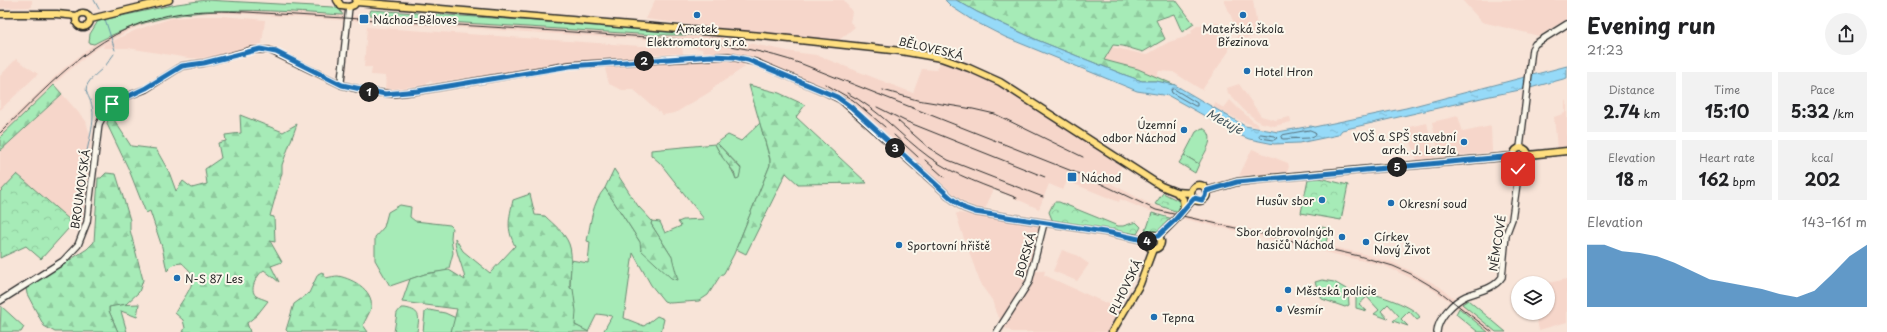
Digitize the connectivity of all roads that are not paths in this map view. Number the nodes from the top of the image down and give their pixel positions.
1 (169, 0) edge
2 (337, 0) edge
3 (357, 1) edge
4 (349, 7) junction
5 (0, 14) edge
6 (76, 17) junction
7 (90, 17) junction
8 (1567, 24) edge
9 (342, 85) junction
10 (1520, 148) junction
11 (1567, 151) edge
12 (1528, 155) junction
13 (1514, 156) junction
14 (1520, 162) junction
15 (1206, 191) junction
16 (1176, 192) junction
17 (1192, 196) junction
18 (1184, 209) junction
19 (1044, 223) junction
20 (1158, 236) junction
21 (1148, 241) junction
22 (1153, 249) junction
23 (0, 301) edge
24 (997, 332) edge
25 (1112, 332) edge
26 (1437, 332) edge

1 - 7 main road
2 - 4 main road
3 - 4 main road
3 - 16 main road, BĚLOVESKÁ
4 - 9 main road
5 - 6 main road
6 - 7 main road
6 - 7 main road
8 - 10 main road
9 - 19 main road, BROUMOVSKÁ
9 - 23 main road, BROUMOVSKÁ
10 - 12 main road
10 - 13 main road
11 - 12 main road
12 - 14 main road
13 - 14 main road
13 - 15 main road
14 - 26 main road, NĚMCOVÉ
15 - 17 main road
15 - 17 main road
16 - 17 main road, BĚLOVESKÁ
16 - 18 main road
17 - 18 main road
18 - 20 main road
19 - 21 main road, BROUMOVSKÁ
19 - 24 main road, BORSKÁ
20 - 21 main road
20 - 22 main road
21 - 22 main road
22 - 25 main road, PLHOVSKÁ

